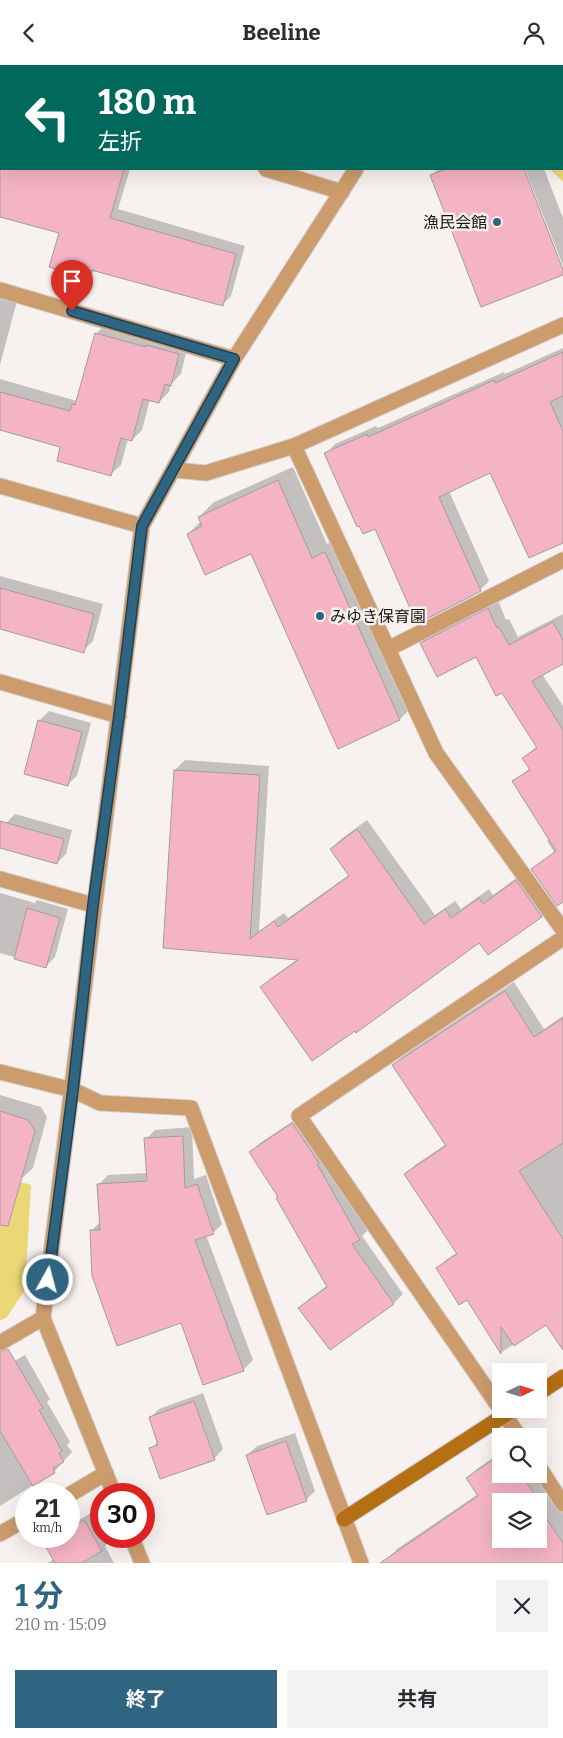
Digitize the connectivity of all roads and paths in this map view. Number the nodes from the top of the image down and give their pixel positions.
1 (269, 170) edge
2 (355, 170) edge
3 (342, 192) junction
4 (0, 290) edge
5 (563, 325) edge
6 (234, 359) junction
7 (294, 446) junction
8 (174, 470) junction
9 (0, 486) edge
10 (142, 526) junction
11 (563, 560) edge
12 (388, 649) junction
13 (0, 682) edge
14 (119, 716) junction
15 (0, 879) edge
16 (93, 905) junction
17 (563, 930) edge
18 (563, 938) edge
19 (0, 1071) edge
20 (73, 1090) junction
21 (43, 1318) junction
22 (0, 1343) edge
23 (563, 1377) edge
24 (492, 1387) edge
25 (548, 1387) edge
26 (501, 1418) edge
27 (106, 1473) junction
28 (547, 1479) edge
29 (110, 1483) edge
30 (80, 1488) edge
31 (563, 1504) edge
32 (344, 1519) junction
33 (15, 1525) edge
34 (0, 1534) edge
35 (136, 1548) edge
36 (359, 1562) edge
37 (142, 1563) edge

1 - 3 street
2 - 3 street
3 - 6 street
4 - 6 street
5 - 7 street
6 - 8 street
7 - 8 street
7 - 12 street
8 - 10 street
9 - 10 street
10 - 14 street
11 - 12 street
12 - 17 street
13 - 14 street
14 - 16 street
15 - 16 street
16 - 20 street
18 - 24 street
19 - 20 street
20 - 21 street
20 - 32 street
21 - 22 street
21 - 27 street
23 - 25 street
26 - 32 street
27 - 29 street
27 - 30 street
28 - 31 street
32 - 36 street
33 - 34 street
35 - 37 street

